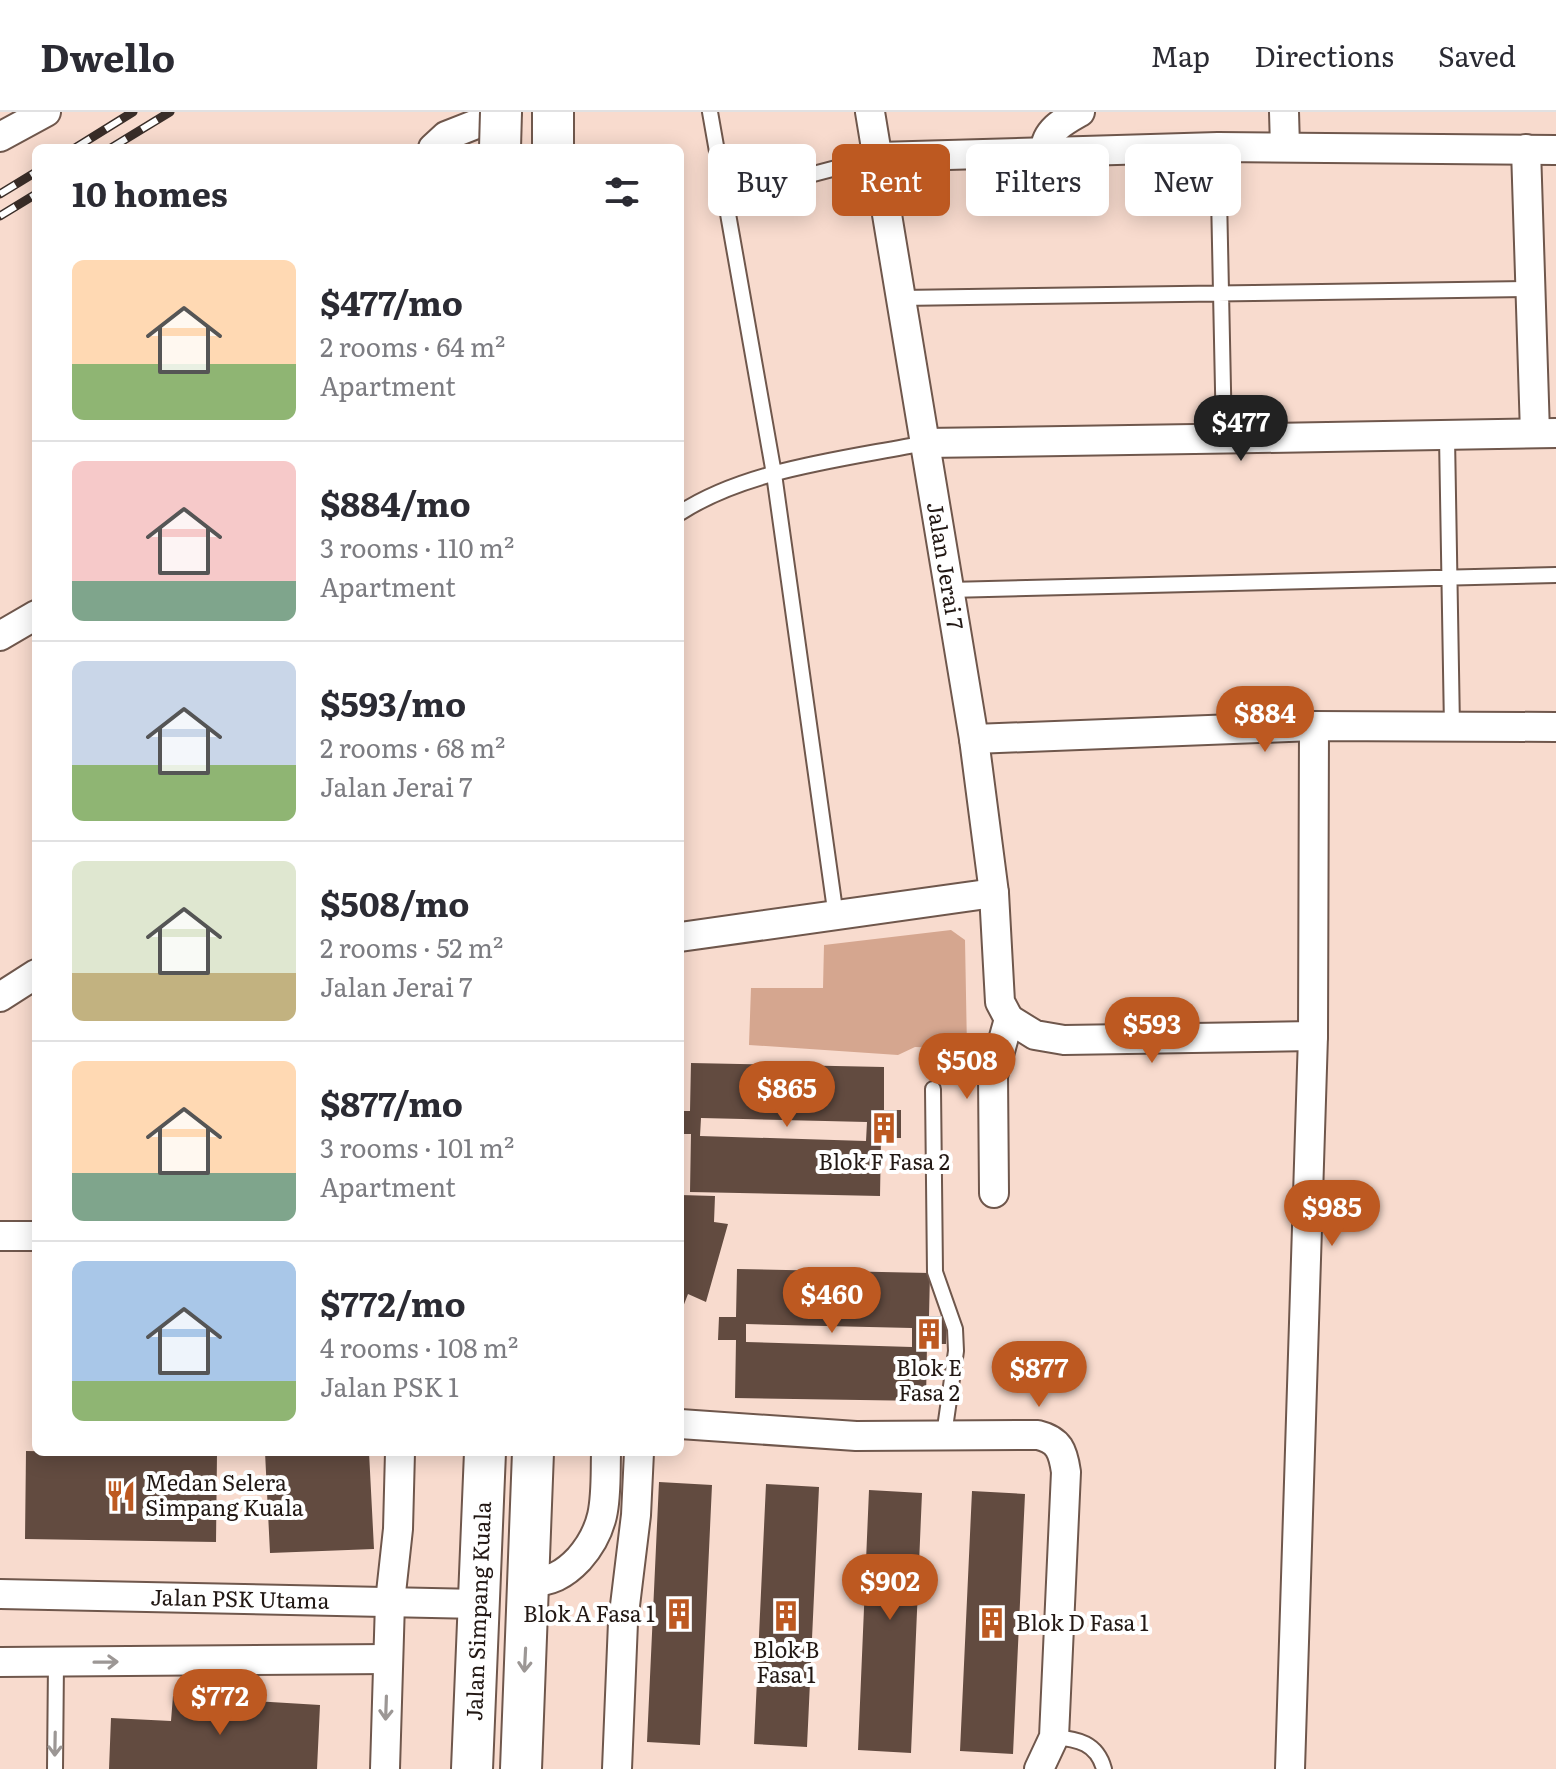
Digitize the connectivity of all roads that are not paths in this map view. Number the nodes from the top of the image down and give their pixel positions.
1 (46, 112) edge
2 (504, 112) edge
3 (553, 112) edge
4 (710, 112) edge
5 (870, 112) edge
6 (1080, 112) edge
7 (1284, 112) edge
8 (0, 137) edge
9 (437, 144) edge
10 (500, 144) edge
11 (553, 144) edge
12 (716, 144) edge
13 (876, 144) edge
14 (1046, 144) edge
15 (1241, 147) edge
16 (1285, 147) junction
17 (1526, 149) junction
18 (1556, 150) edge
19 (729, 216) edge
20 (888, 216) edge
21 (1219, 216) edge
22 (1531, 289) junction
23 (1221, 295) junction
24 (901, 298) junction
25 (1546, 433) edge
26 (1224, 437) junction
27 (1447, 437) junction
28 (925, 443) junction
29 (774, 474) junction
30 (684, 510) edge
31 (1556, 575) edge
32 (1450, 577) junction
33 (949, 590) junction
34 (32, 617) edge
35 (0, 636) edge
36 (1314, 726) junction
37 (1452, 727) junction
38 (1556, 727) edge
39 (974, 739) junction
40 (994, 893) junction
41 (836, 917) junction
42 (684, 936) edge
43 (32, 977) edge
44 (0, 997) edge
45 (1009, 1019) junction
46 (1313, 1036) junction
47 (933, 1089) dead end
48 (994, 1193) dead end
49 (0, 1236) edge
50 (32, 1236) edge
51 (684, 1424) edge
52 (944, 1435) junction
53 (400, 1456) edge
54 (606, 1456) edge
55 (639, 1456) edge
56 (485, 1461) edge
57 (533, 1461) edge
58 (529, 1582) junction
59 (0, 1594) edge
60 (390, 1602) junction
61 (479, 1604) junction
62 (388, 1659) junction
63 (0, 1662) edge
64 (56, 1662) junction
65 (1054, 1737) junction
66 (55, 1769) edge
67 (385, 1769) edge
68 (472, 1769) edge
69 (521, 1769) edge
70 (617, 1769) edge
71 (1039, 1769) edge
72 (1104, 1769) edge
73 (1290, 1769) edge

1 - 8 street
2 - 9 street
2 - 10 main road, bridge
3 - 11 main road
4 - 12 lane
5 - 13 street, Jalan Jerai 7
6 - 14 street
7 - 16 street
15 - 16 street
16 - 17 street
17 - 18 street
17 - 22 street
19 - 29 lane
20 - 24 street, Jalan Jerai 7
21 - 23 lane
22 - 23 lane
22 - 25 street
23 - 24 lane
23 - 26 lane
24 - 28 street, Jalan Jerai 7
25 - 27 street
26 - 27 street
26 - 28 street
27 - 32 lane
28 - 29 lane
28 - 33 street, Jalan Jerai 7
29 - 30 lane
29 - 41 lane
31 - 32 lane
32 - 33 lane
32 - 37 lane
33 - 39 street, Jalan Jerai 7
34 - 35 street
36 - 37 street
36 - 39 street
36 - 46 street
37 - 38 street
39 - 40 street, Jalan Jerai 7
40 - 41 street
40 - 45 street, Jalan Jerai 7
41 - 42 street
43 - 44 street
45 - 46 street
45 - 48 street
46 - 73 street
47 - 52 lane
49 - 50 street
51 - 52 street
52 - 65 street
53 - 60 street
54 - 58 street
55 - 70 street
56 - 61 main road, Jalan Simpang Kuala
57 - 58 main road
58 -> 69 main road
59 - 60 street, Jalan PSK Utama
60 - 61 street, Jalan PSK Utama
60 - 62 street
61 - 68 main road, Jalan Simpang Kuala
64 -> 62 street
62 -> 67 street
63 - 64 street
64 -> 66 lane
65 - 71 street
65 - 72 lane

